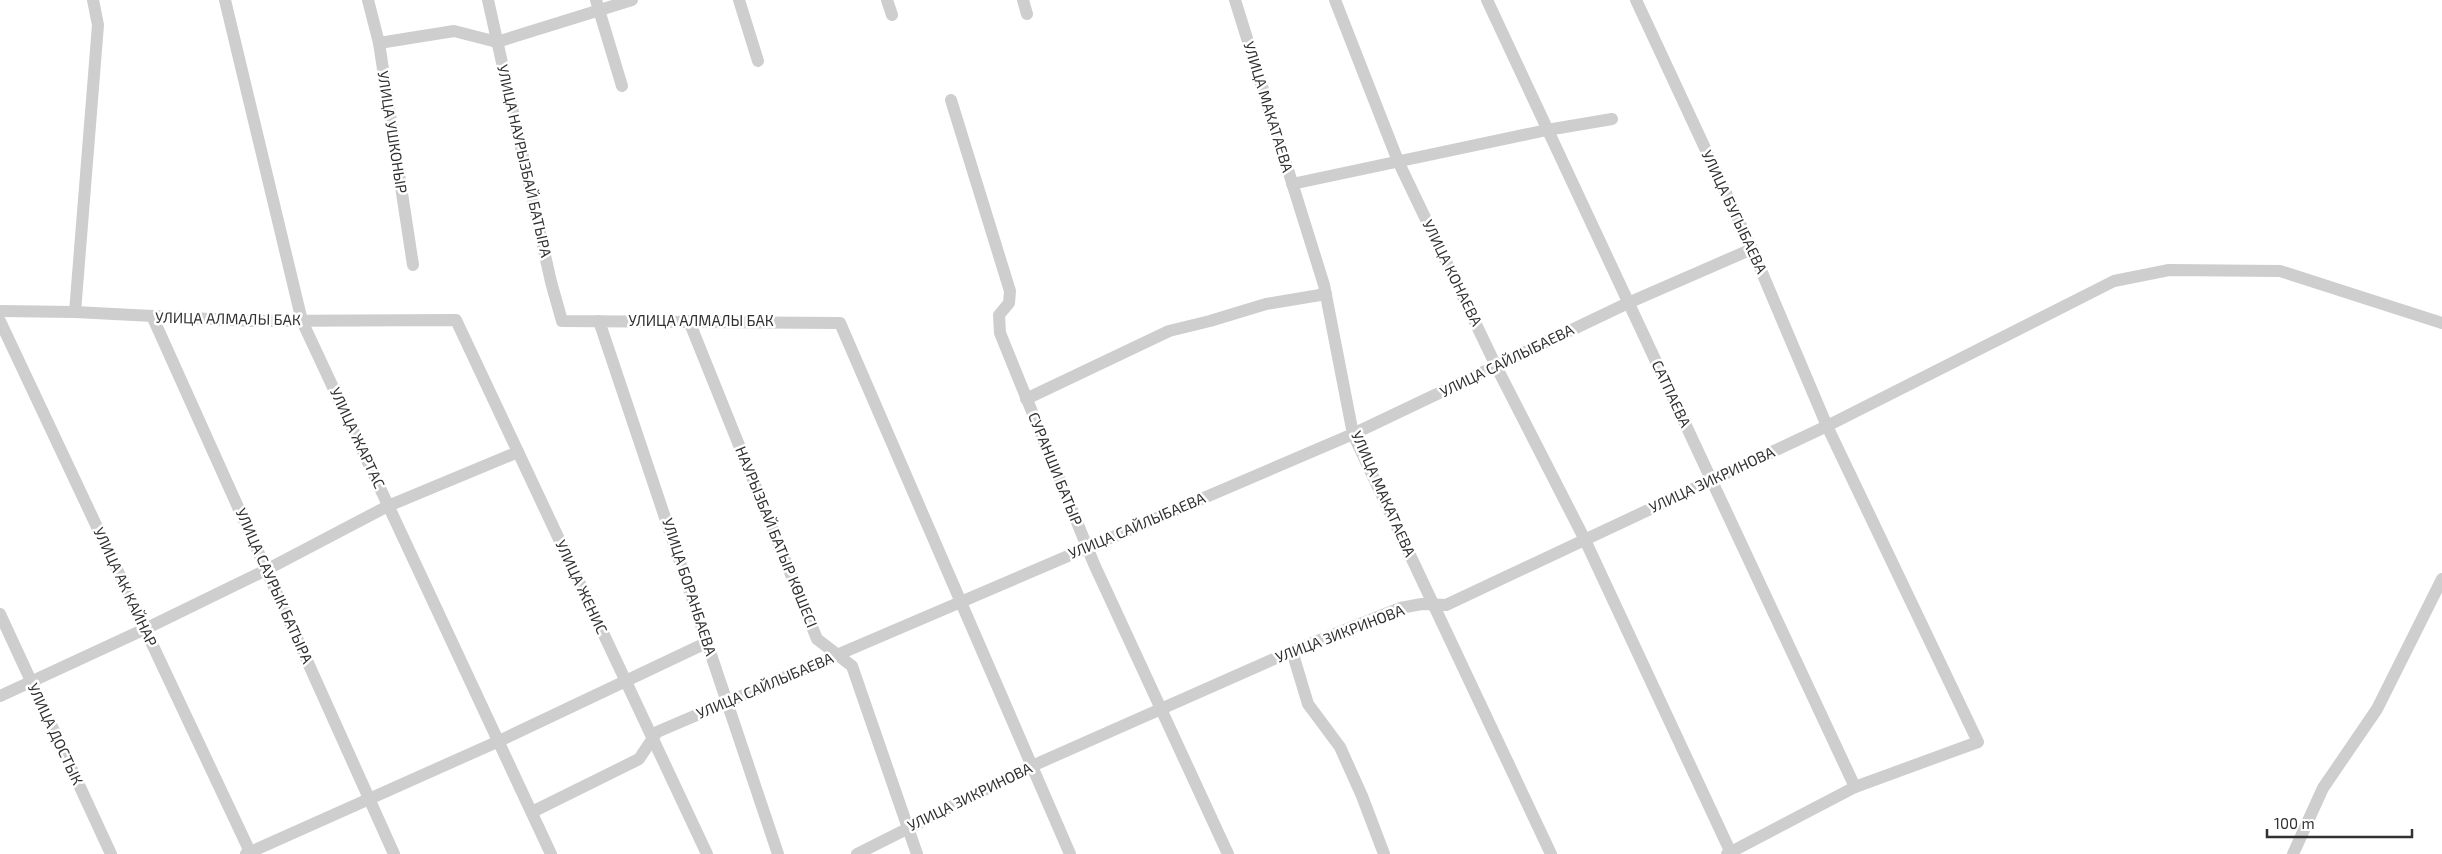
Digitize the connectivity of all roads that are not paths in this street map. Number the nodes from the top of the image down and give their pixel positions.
1 (94, 0) edge
2 (226, 0) edge
3 (368, 0) edge
4 (488, 0) edge
5 (632, 0) edge
6 (739, 0) edge
7 (887, 0) edge
8 (1023, 0) edge
9 (1235, 0) edge
10 (1335, 0) edge
11 (1487, 0) edge
12 (1636, 0) edge
13 (598, 5) edge
14 (1027, 14) dead end
15 (892, 15) dead end
16 (497, 42) junction
17 (379, 43) junction
18 (758, 61) dead end
19 (622, 86) dead end
20 (951, 100) dead end
21 (1612, 118) dead end
22 (1547, 130) junction
23 (1398, 161) junction
24 (1292, 184) junction
25 (1752, 250) junction
26 (413, 265) dead end
27 (1326, 294) junction
28 (1628, 303) junction
29 (0, 311) edge
30 (75, 312) junction
31 (153, 318) junction
32 (456, 320) joint
33 (0, 321) edge
34 (302, 321) junction
35 (562, 321) joint
36 (599, 321) junction
37 (689, 321) junction
38 (2442, 322) edge
39 (1496, 366) junction
40 (1026, 399) junction
41 (1827, 426) junction
42 (1353, 434) junction
43 (518, 452) junction
44 (1712, 480) junction
45 (388, 506) junction
46 (1585, 540) junction
47 (1087, 546) junction
48 (266, 570) junction
49 (2442, 579) edge
50 (961, 603) junction
51 (1434, 604) junction
52 (0, 614) edge
53 (145, 629) junction
54 (708, 642) junction
55 (1292, 651) junction
56 (838, 655) junction
57 (31, 682) junction
58 (626, 682) junction
59 (0, 696) edge
60 (727, 701) junction
61 (1162, 710) junction
62 (652, 739) junction
63 (499, 741) junction
64 (1032, 766) junction
65 (1855, 787) junction
66 (369, 799) junction
67 (532, 812) junction
68 (907, 829) junction
69 (249, 853) edge
70 (1729, 853) edge
71 (111, 854) edge
72 (394, 854) edge
73 (551, 854) edge
74 (706, 854) edge
75 (778, 854) edge
76 (857, 854) edge
77 (917, 854) edge
78 (1070, 854) edge
79 (1228, 854) edge
80 (1384, 854) edge
81 (1551, 854) edge
82 (2293, 854) edge

1 - 30 street
2 - 34 street, УЛИЦА ЖАРТАС
3 - 17 street, УЛИЦА УШКОНЫР
4 - 16 street, УЛИЦА НАУРЫЗБАЙ БАТЫРА
5 - 13 street
6 - 18 street
7 - 15 street
8 - 14 street
9 - 24 street, УЛИЦА МАКАТАЕВА
10 - 23 street, УЛИЦА КОНАЕВА
11 - 22 street, САТПАЕВА
12 - 25 street, УЛИЦА БУГЫБАЕВА
13 - 16 street
13 - 19 street
16 - 17 street
16 - 35 street, УЛИЦА НАУРЫЗБАЙ БАТЫРА
17 - 26 street, УЛИЦА УШКОНЫР
20 - 40 street, СУРАНШИ БАТЫР
21 - 22 street
22 - 23 street
22 - 28 street, САТПАЕВА
23 - 24 street
23 - 39 street, УЛИЦА КОНАЕВА
24 - 27 street, УЛИЦА МАКАТАЕВА
25 - 28 street, УЛИЦА САЙЛЫБАЕВА
25 - 41 street, УЛИЦА БУГЫБАЕВА
27 - 40 street
27 - 42 street, УЛИЦА МАКАТАЕВА
28 - 39 street, УЛИЦА САЙЛЫБАЕВА
28 - 44 street, САТПАЕВА
29 - 30 street, УЛИЦА АЛМАЛЫ БАК
30 - 31 street, УЛИЦА АЛМАЛЫ БАК
31 - 34 street, УЛИЦА АЛМАЛЫ БАК
31 - 48 street, УЛИЦА САУРЫК БАТЫРА
32 - 34 street, УЛИЦА АЛМАЛЫ БАК
32 - 43 street, УЛИЦА ЖЕНИС
33 - 53 street, УЛИЦА АК КАЙНАР
34 - 45 street, УЛИЦА ЖАРТАС
35 - 36 street, УЛИЦА АЛМАЛЫ БАК
36 - 37 street, УЛИЦА АЛМАЛЫ БАК
36 - 54 street, УЛИЦА БОРАНБАЕВА
37 - 50 street, УЛИЦА АЛМАЛЫ БАК
37 - 56 street, НАУРЫЗБАЙ БАТЫР КӨШЕСІ
38 - 41 street, УЛИЦА ЗИКРИНОВА
39 - 42 street, УЛИЦА САЙЛЫБАЕВА
39 - 46 street, УЛИЦА КОНАЕВА
40 - 47 street, СУРАНШИ БАТЫР
41 - 44 street, УЛИЦА ЗИКРИНОВА
41 - 65 street, УЛИЦА БУГЫБАЕВА
42 - 47 street, УЛИЦА САЙЛЫБАЕВА
42 - 51 street, УЛИЦА МАКАТАЕВА
43 - 45 street
43 - 58 street, УЛИЦА ЖЕНИС
44 - 46 street, УЛИЦА ЗИКРИНОВА
44 - 65 street, САТПАЕВА
45 - 48 street
45 - 63 street, УЛИЦА ЖАРТАС
46 - 51 street, УЛИЦА ЗИКРИНОВА
46 - 70 street, УЛИЦА КОНАЕВА
47 - 50 street, УЛИЦА САЙЛЫБАЕВА
47 - 61 street, СУРАНШИ БАТЫР
48 - 53 street
48 - 66 street, УЛИЦА САУРЫК БАТЫРА
49 - 82 street
50 - 56 street, УЛИЦА САЙЛЫБАЕВА
50 - 64 street
51 - 55 street, УЛИЦА ЗИКРИНОВА
51 - 81 street, УЛИЦА МАКАТАЕВА
52 - 57 street, УЛИЦА ДОСТЫК
53 - 57 street
53 - 69 street, УЛИЦА АК КАЙНАР
54 - 58 street
54 - 60 street, УЛИЦА БОРАНБАЕВА
55 - 61 street, УЛИЦА ЗИКРИНОВА
55 - 80 street
56 - 60 street, УЛИЦА САЙЛЫБАЕВА
56 - 68 street, НАУРЫЗБАЙ БАТЫР КӨШЕСІ
57 - 59 street
57 - 71 street, УЛИЦА ДОСТЫК
58 - 62 street, УЛИЦА ЖЕНИС
58 - 63 street
60 - 62 street, УЛИЦА САЙЛЫБАЕВА
60 - 75 street, УЛИЦА БОРАНБАЕВА
61 - 64 street, УЛИЦА ЗИКРИНОВА
61 - 79 street, СУРАНШИ БАТЫР
62 - 67 street, УЛИЦА САЙЛЫБАЕВА
62 - 74 street, УЛИЦА ЖЕНИС
63 - 66 street
63 - 67 street, УЛИЦА ЖАРТАС
64 - 68 street, УЛИЦА ЗИКРИНОВА
64 - 78 street
65 - 70 street
66 - 69 street
66 - 72 street, УЛИЦА САУРЫК БАТЫРА
67 - 73 street, УЛИЦА ЖАРТАС
68 - 76 street, УЛИЦА ЗИКРИНОВА
68 - 77 street, НАУРЫЗБАЙ БАТЫР КӨШЕСІ

